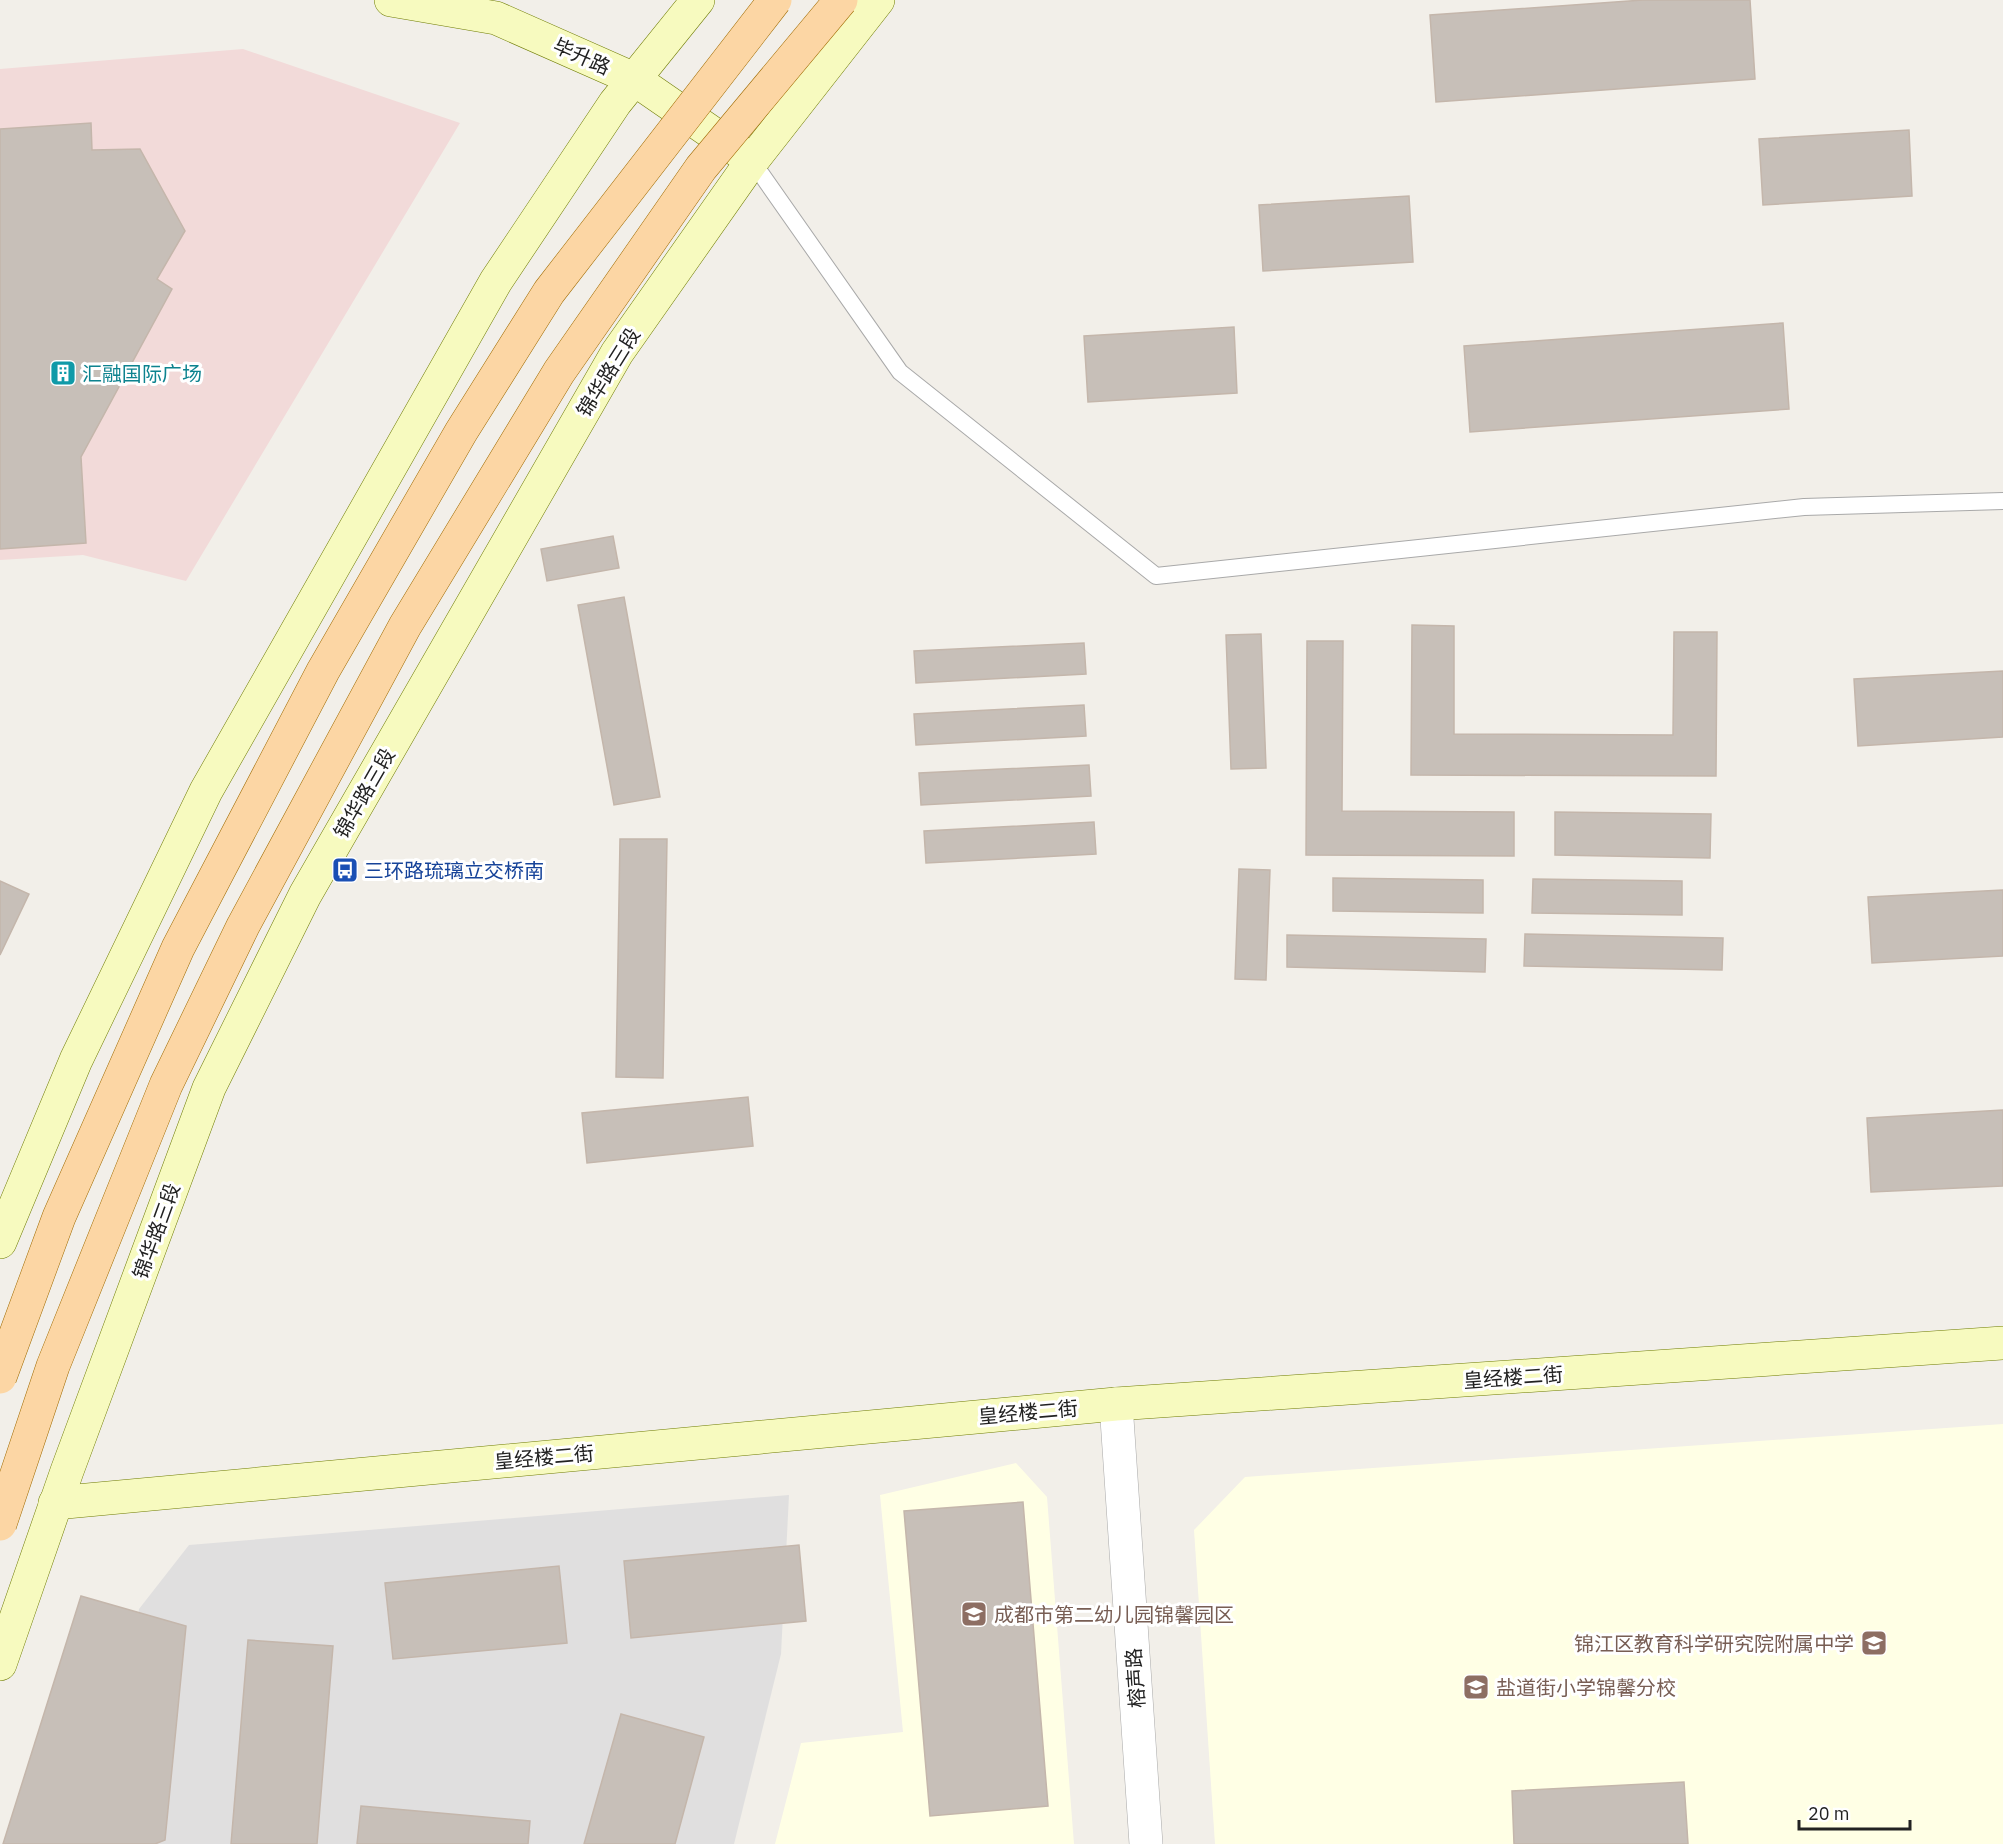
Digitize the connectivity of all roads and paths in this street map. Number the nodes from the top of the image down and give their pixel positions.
1 (391, 0) edge
2 (698, 0) edge
3 (775, 0) edge
4 (841, 0) edge
5 (878, 0) edge
6 (634, 79) junction
7 (752, 161) junction
8 (2003, 501) edge
9 (0, 1242) edge
10 (2003, 1343) edge
11 (0, 1377) edge
12 (1116, 1404) junction
13 (55, 1503) junction
14 (0, 1524) edge
15 (0, 1664) edge
16 (1146, 1844) edge

1 - 6 main road, 毕升路
2 - 6 main road
3 - 11 main road, bridge
4 - 14 main road, bridge
5 - 7 main road, 锦华路三段
6 - 7 main road, 毕升路
6 - 9 main road
7 - 8 lane
7 - 13 main road, 锦华路三段
10 - 12 main road, 皇经楼二街
12 - 13 main road, 皇经楼二街
12 - 16 street, 榕声路
13 - 15 main road, 锦华路三段

